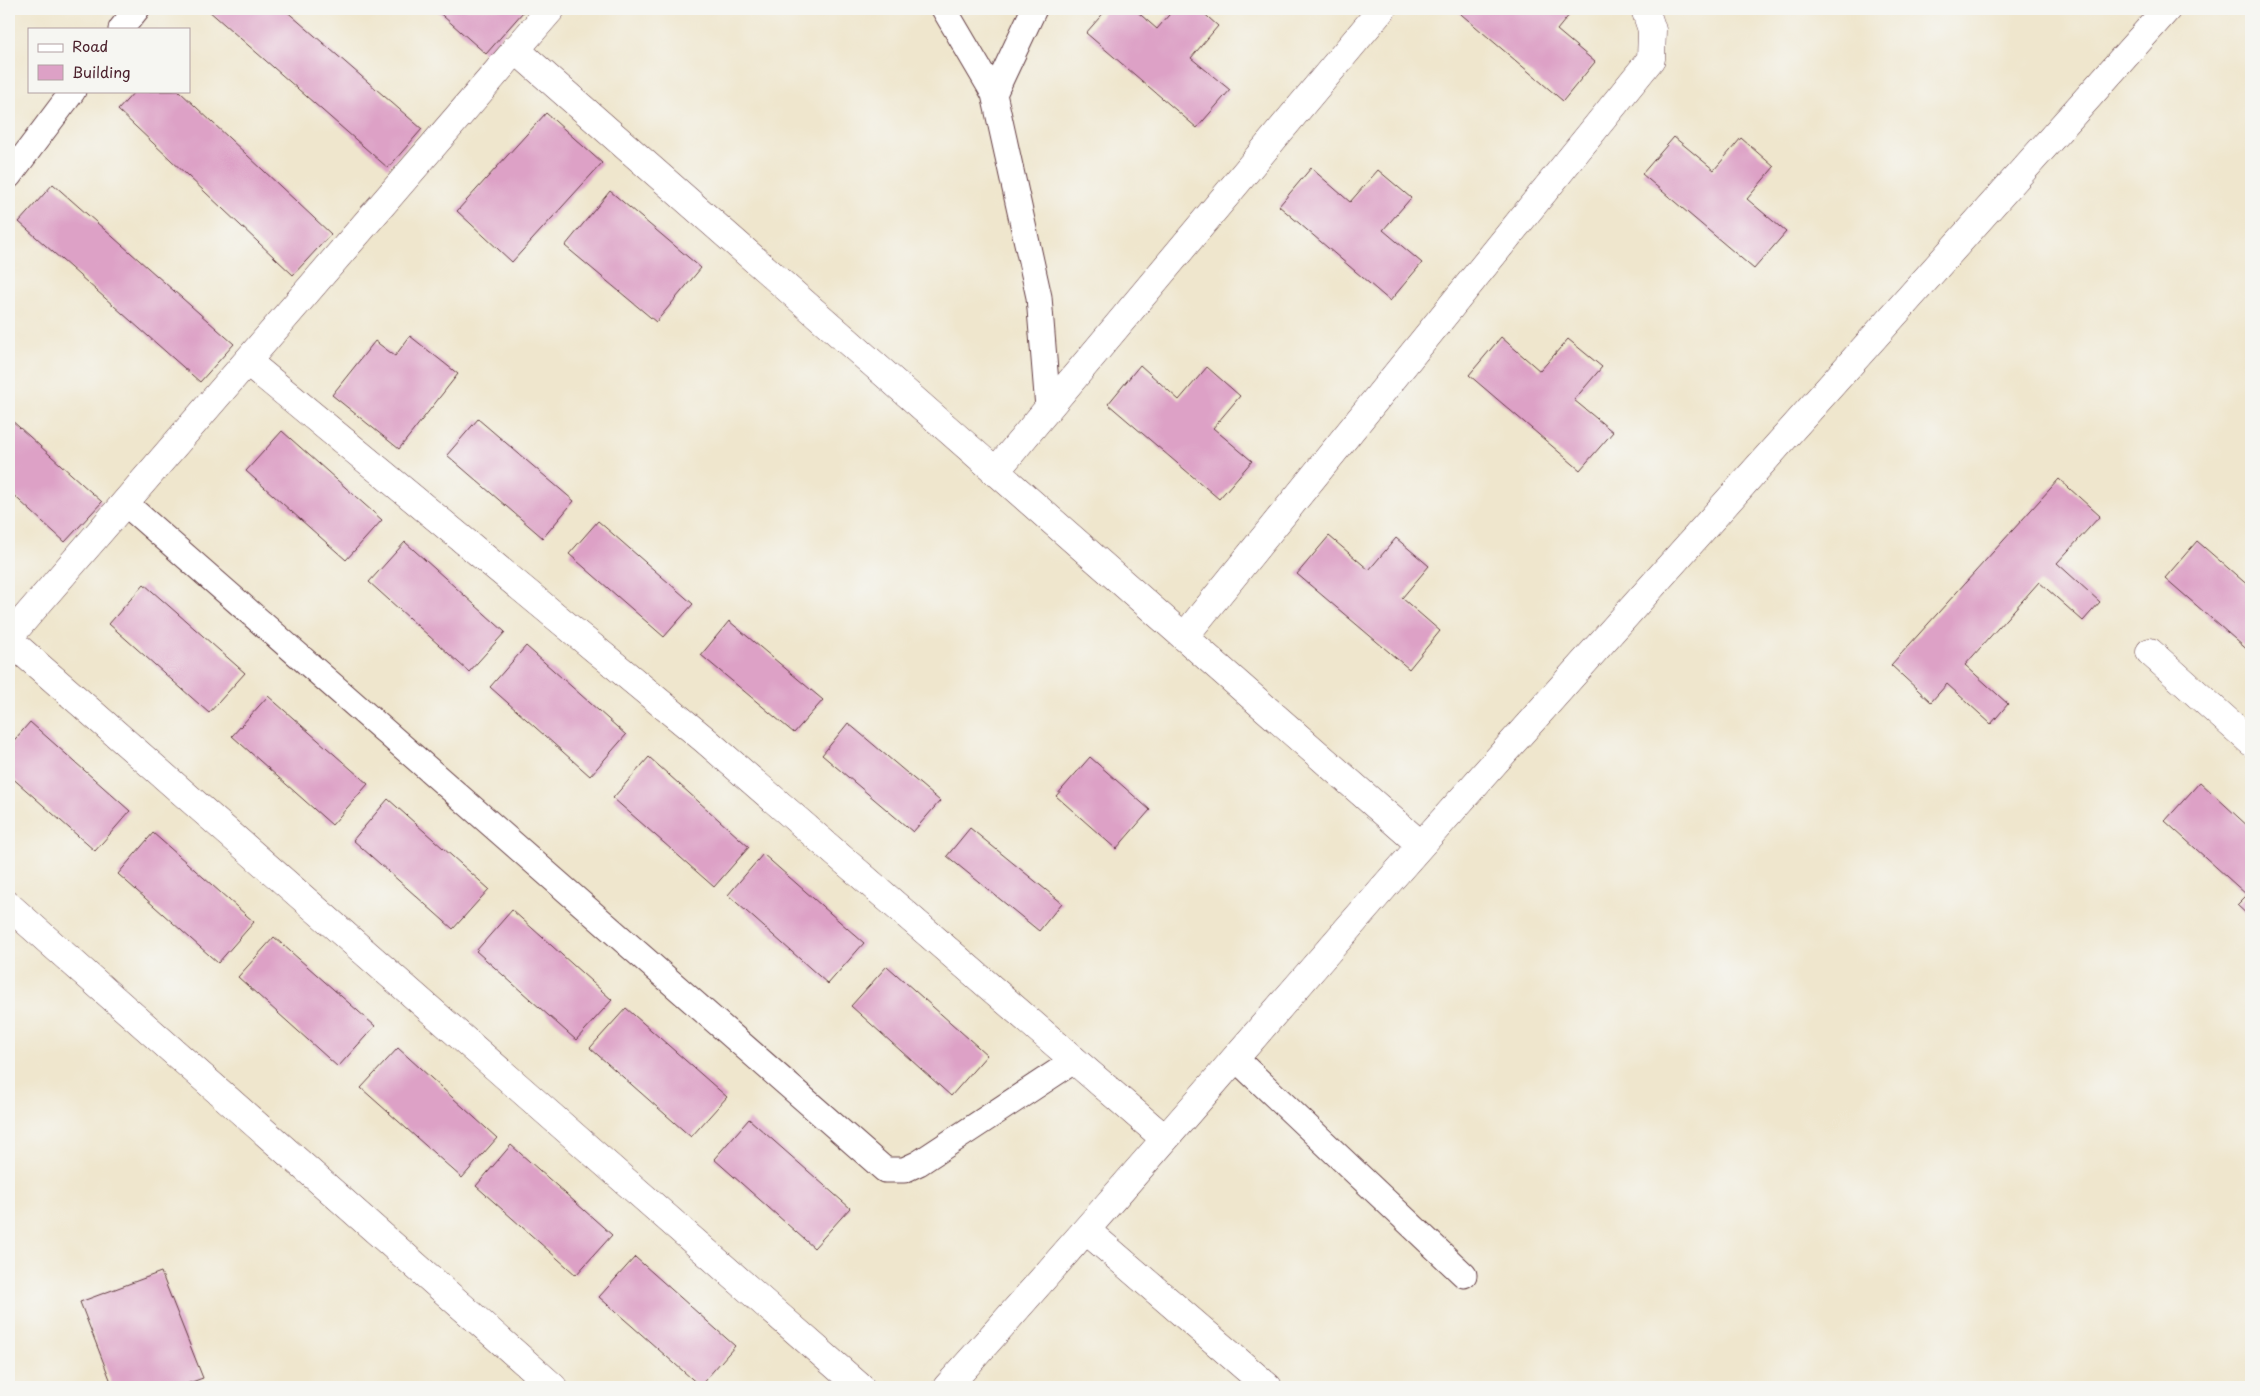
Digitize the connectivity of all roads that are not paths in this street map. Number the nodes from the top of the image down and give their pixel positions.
1 (551, 9) edge
2 (944, 9) edge
3 (1034, 9) edge
4 (1382, 9) edge
5 (1645, 9) edge
6 (2167, 9) edge
7 (515, 49) junction
8 (73, 92) edge
9 (994, 94) junction
10 (9, 176) edge
11 (248, 362) junction
12 (1048, 408) junction
13 (995, 472) junction
14 (125, 503) junction
15 (1184, 638) junction
16 (9, 639) edge
17 (2150, 652) dead end
18 (2251, 742) edge
19 (1421, 846) junction
20 (9, 906) edge
21 (1234, 1058) junction
22 (1075, 1060) junction
23 (1164, 1138) junction
24 (1087, 1231) junction
25 (1464, 1275) dead end
26 (553, 1387) edge
27 (860, 1387) edge
28 (947, 1387) edge
29 (1268, 1387) edge

1 - 7 street
2 - 9 lane
3 - 9 lane
4 - 12 street
5 - 15 street
6 - 19 street
7 - 11 street
7 - 13 street
8 - 10 lane
9 - 12 lane
11 - 14 street
11 - 22 street
12 - 13 street
13 - 15 street
14 - 16 street
14 - 22 lane
15 - 19 street
16 - 27 street
17 - 18 street
19 - 21 street
20 - 26 street
21 - 23 street
21 - 25 lane
22 - 23 street
23 - 24 street
24 - 28 street
24 - 29 street

